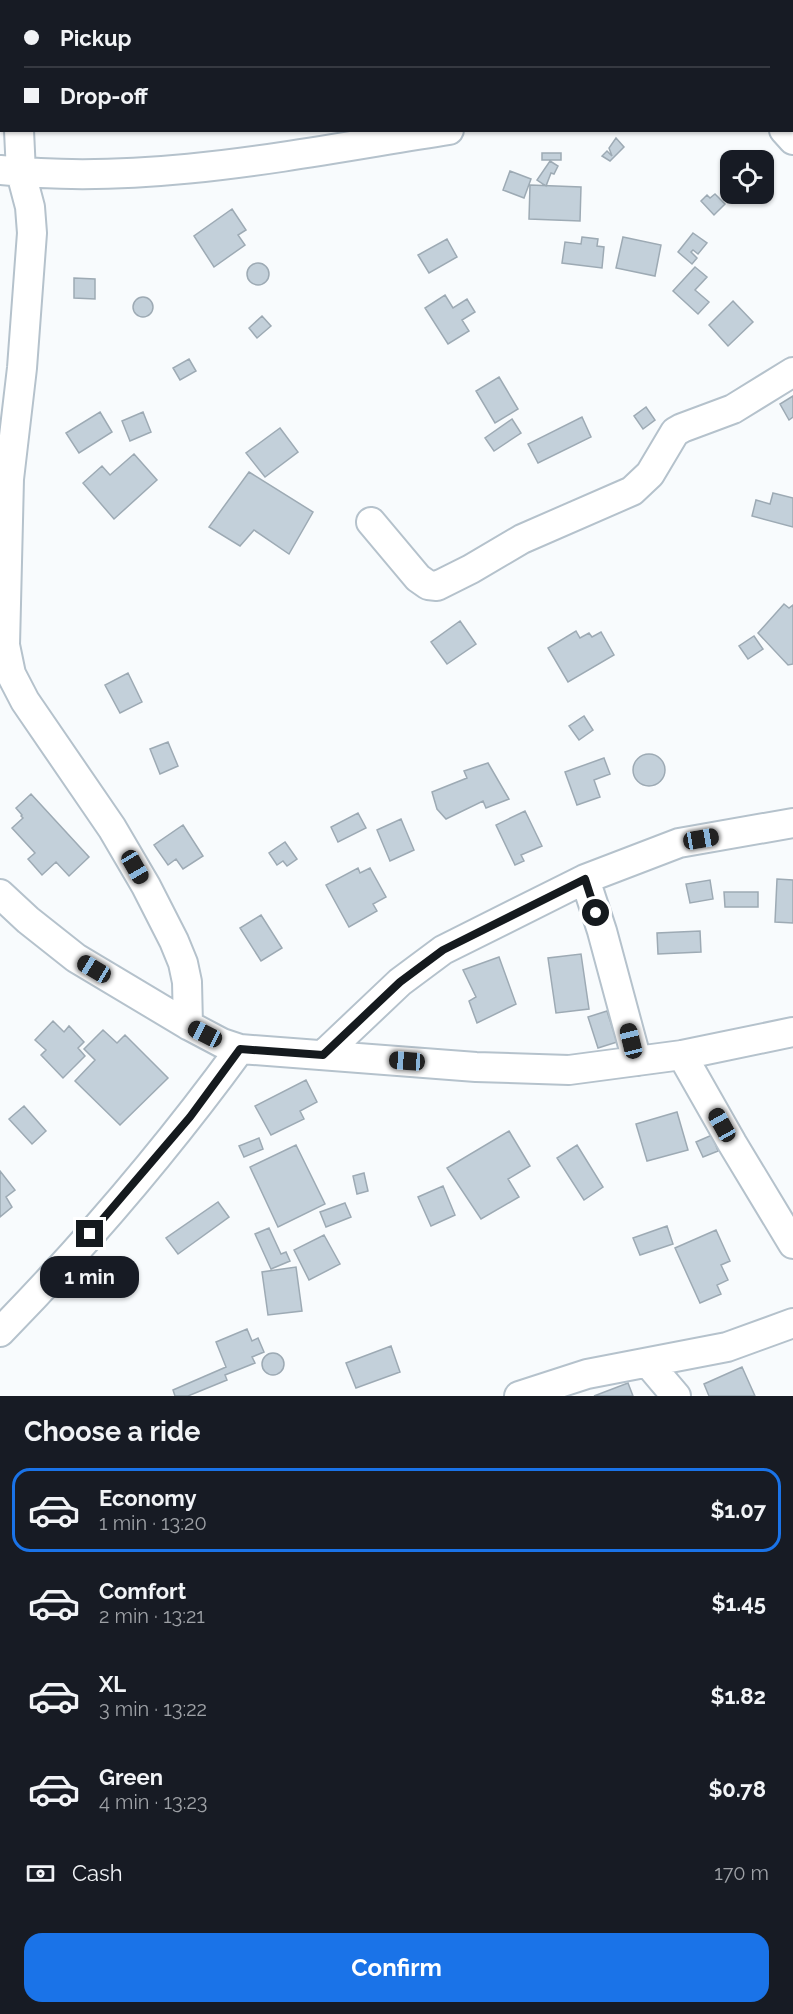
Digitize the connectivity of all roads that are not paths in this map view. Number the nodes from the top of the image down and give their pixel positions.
1 (19, 132) edge
2 (436, 132) edge
3 (11, 172) edge
4 (793, 372) edge
5 (4, 488) edge
6 (371, 522) dead end
7 (793, 823) edge
8 (585, 879) junction
9 (0, 894) edge
10 (0, 912) edge
11 (28, 921) junction
12 (188, 1025) junction
13 (793, 1032) edge
14 (240, 1049) junction
15 (323, 1055) junction
16 (682, 1055) junction
17 (636, 1061) junction
18 (793, 1244) edge
19 (793, 1323) edge
20 (0, 1332) edge
21 (648, 1363) junction
22 (519, 1396) edge
23 (676, 1396) edge

1 - 3 street
2 - 3 street
3 - 5 street
4 - 6 street
5 - 12 street
7 - 8 street
8 - 15 street
8 - 17 street
9 - 11 street
10 - 11 street
11 - 12 street
12 - 14 street
13 - 16 street
14 - 15 street
14 - 20 street
15 - 17 street
16 - 17 street
16 - 18 street
19 - 21 street
21 - 22 street
21 - 23 street

